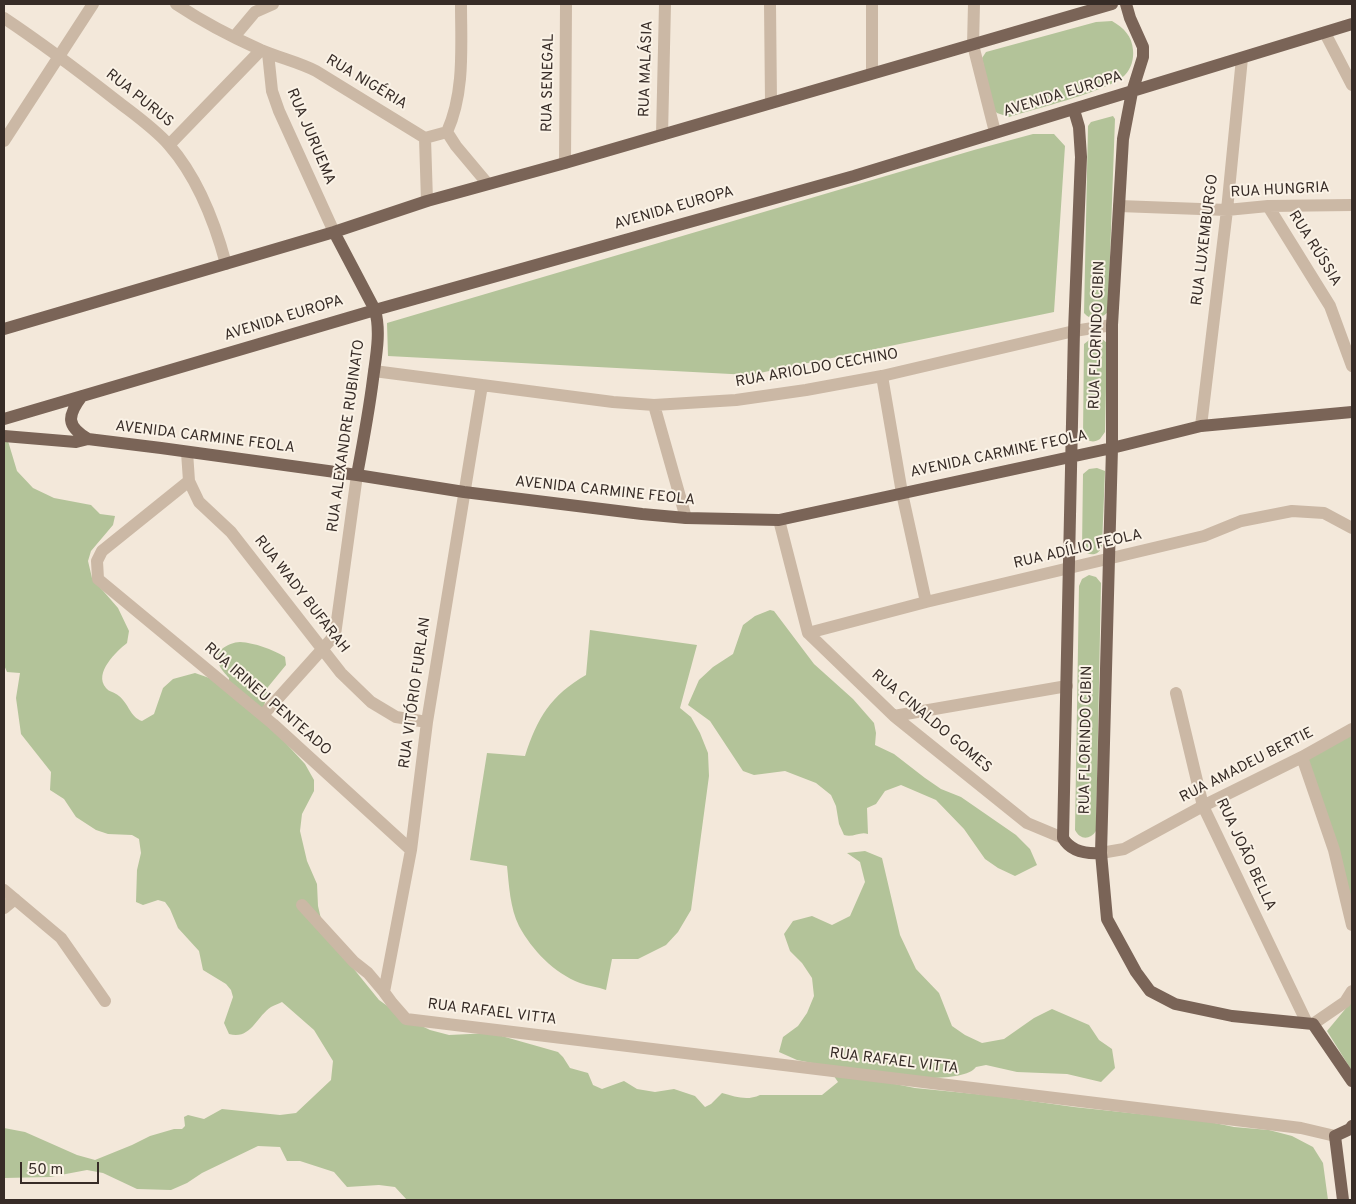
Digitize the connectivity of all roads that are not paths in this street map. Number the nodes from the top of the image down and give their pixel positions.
1 (93, 4) edge
2 (176, 4) edge
3 (273, 4) edge
4 (461, 4) edge
5 (566, 4) edge
6 (666, 4) edge
7 (770, 4) edge
8 (872, 4) edge
9 (974, 4) edge
10 (1112, 4) edge
11 (1126, 4) edge
12 (1079, 8) edge
13 (4, 18) edge
14 (1352, 24) edge
15 (1325, 33) junction
16 (234, 37) junction
17 (973, 45) junction
18 (264, 52) junction
19 (60, 56) junction
20 (1242, 58) junction
21 (872, 73) junction
22 (1352, 85) edge
23 (1132, 92) junction
24 (772, 102) junction
25 (1074, 110) junction
26 (447, 132) junction
27 (995, 132) junction
28 (662, 135) junction
29 (425, 138) junction
30 (4, 140) edge
31 (169, 145) junction
32 (564, 163) junction
33 (488, 183) junction
34 (427, 200) junction
35 (1352, 204) edge
36 (1119, 206) junction
37 (1268, 206) junction
38 (1227, 210) junction
39 (334, 232) junction
40 (226, 264) junction
41 (375, 310) junction
42 (1112, 325) junction
43 (4, 329) edge
44 (1074, 331) junction
45 (1352, 366) edge
46 (374, 371) junction
47 (882, 376) junction
48 (482, 385) junction
49 (82, 396) junction
50 (654, 405) junction
51 (1352, 412) edge
52 (4, 420) edge
53 (1201, 426) junction
54 (4, 436) edge
55 (88, 440) junction
56 (1112, 448) junction
57 (187, 452) junction
58 (1071, 456) junction
59 (357, 475) junction
60 (189, 480) junction
61 (464, 492) junction
62 (902, 493) junction
63 (686, 518) junction
64 (779, 520) junction
65 (1352, 528) edge
66 (1108, 560) junction
67 (1070, 569) junction
68 (926, 602) junction
69 (808, 633) junction
70 (321, 649) junction
71 (1067, 686) junction
72 (1176, 693) dead end
73 (263, 715) junction
74 (894, 716) junction
75 (427, 722) junction
76 (1352, 729) edge
77 (1302, 757) junction
78 (1203, 806) junction
79 (1063, 838) junction
80 (411, 850) junction
81 (1101, 853) junction
82 (4, 890) edge
83 (15, 899) junction
84 (302, 905) dead end
85 (4, 908) edge
86 (1352, 925) edge
87 (1352, 991) edge
88 (384, 992) junction
89 (105, 1001) dead end
90 (1310, 1023) junction
91 (1352, 1081) edge
92 (1352, 1126) edge
93 (1335, 1136) junction
94 (1343, 1200) edge

1 - 19 street
2 - 16 street, RUA NIGÉRIA
3 - 16 street
4 - 26 street
5 - 32 street, RUA SENEGAL
6 - 28 street, RUA MALÁSIA
7 - 24 street
8 - 21 street
9 - 17 street
10 - 12 main road
11 - 23 main road, RUA FLORINDO CIBIN
12 - 17 main road
13 - 19 street, RUA PURUS
14 - 15 main road, AVENIDA EUROPA
15 - 20 main road, AVENIDA EUROPA
15 - 22 street
16 - 18 street, RUA NIGÉRIA
17 - 21 main road
17 - 27 street
18 - 29 street, RUA NIGÉRIA
18 - 31 street
18 - 39 street, RUA JURUEMA
19 - 30 street
19 - 31 street, RUA PURUS
20 - 23 main road, AVENIDA EUROPA
20 - 38 street, RUA LUXEMBURGO
21 - 24 main road
23 - 25 main road, AVENIDA EUROPA
23 - 36 main road, RUA FLORINDO CIBIN
24 - 28 main road
25 - 27 main road, AVENIDA EUROPA
25 - 44 main road, RUA FLORINDO CIBIN
26 - 29 street
26 - 33 street
27 - 41 main road, AVENIDA EUROPA
28 - 32 main road
29 - 34 street
31 - 40 street, RUA PURUS
32 - 33 main road
33 - 34 main road
34 - 39 main road
35 - 37 street, RUA HUNGRIA
36 - 38 street, RUA HUNGRIA
36 - 42 main road, RUA FLORINDO CIBIN
37 - 38 street, RUA HUNGRIA
37 - 45 street, RUA RÚSSIA
38 - 53 street, RUA LUXEMBURGO
39 - 40 main road
39 - 41 main road, RUA ALEXANDRE RUBINATO
40 - 43 main road
41 - 46 main road, RUA ALEXANDRE RUBINATO
41 - 49 main road, AVENIDA EUROPA
42 - 44 street, RUA ARIOLDO CECHINO
42 - 56 main road, RUA FLORINDO CIBIN
44 - 47 street, RUA ARIOLDO CECHINO
44 - 58 main road, RUA FLORINDO CIBIN
46 - 48 street, RUA ARIOLDO CECHINO
46 - 59 main road, RUA ALEXANDRE RUBINATO
47 - 50 street, RUA ARIOLDO CECHINO
47 - 62 street
48 - 50 street, RUA ARIOLDO CECHINO
48 - 61 street, RUA VITÓRIO FURLAN
49 - 52 main road, AVENIDA EUROPA
49 - 55 main road
50 - 63 street
51 - 53 main road, AVENIDA CARMINE FEOLA
53 - 56 main road, AVENIDA CARMINE FEOLA
54 - 55 main road, AVENIDA CARMINE FEOLA
55 - 57 main road, AVENIDA CARMINE FEOLA
56 - 58 main road, AVENIDA CARMINE FEOLA
56 - 66 main road, RUA FLORINDO CIBIN
57 - 59 main road, AVENIDA CARMINE FEOLA
57 - 60 street, RUA WADY BUFARAH
58 - 62 main road, AVENIDA CARMINE FEOLA
58 - 67 main road, RUA FLORINDO CIBIN
59 - 61 main road, AVENIDA CARMINE FEOLA
59 - 70 street, RUA ALEXANDRE RUBINATO
60 - 70 street, RUA WADY BUFARAH
60 - 73 street, RUA IRINEU PENTEADO
61 - 63 main road, AVENIDA CARMINE FEOLA
61 - 75 street, RUA VITÓRIO FURLAN
62 - 64 main road, AVENIDA CARMINE FEOLA
62 - 68 street
63 - 64 main road, AVENIDA CARMINE FEOLA
64 - 69 street
65 - 66 street, RUA ADÍLIO FEOLA
66 - 67 street, RUA ADÍLIO FEOLA
66 - 81 main road, RUA FLORINDO CIBIN
67 - 68 street, RUA ADÍLIO FEOLA
67 - 71 main road, RUA FLORINDO CIBIN
68 - 69 street, RUA ADÍLIO FEOLA
69 - 74 street, RUA CINALDO GOMES
70 - 73 street, RUA ALEXANDRE RUBINATO
70 - 75 street, RUA WADY BUFARAH
71 - 74 street
71 - 79 main road, RUA FLORINDO CIBIN
72 - 78 street, RUA JOÃO BELLA
73 - 80 street, RUA IRINEU PENTEADO
74 - 79 street, RUA CINALDO GOMES
75 - 80 street, RUA VITÓRIO FURLAN
76 - 77 street, RUA AMADEU BERTIE
77 - 78 street, RUA AMADEU BERTIE
77 - 86 street
78 - 81 street, RUA AMADEU BERTIE
78 - 90 street, RUA JOÃO BELLA
79 - 81 main road
80 - 88 street, RUA VITÓRIO FURLAN
81 - 90 main road, RUA FLORINDO CIBIN
82 - 83 street
83 - 85 street
83 - 89 street
84 - 88 street
87 - 90 street
88 - 93 street, RUA RAFAEL VITTA
90 - 91 main road
92 - 93 main road
93 - 94 main road

